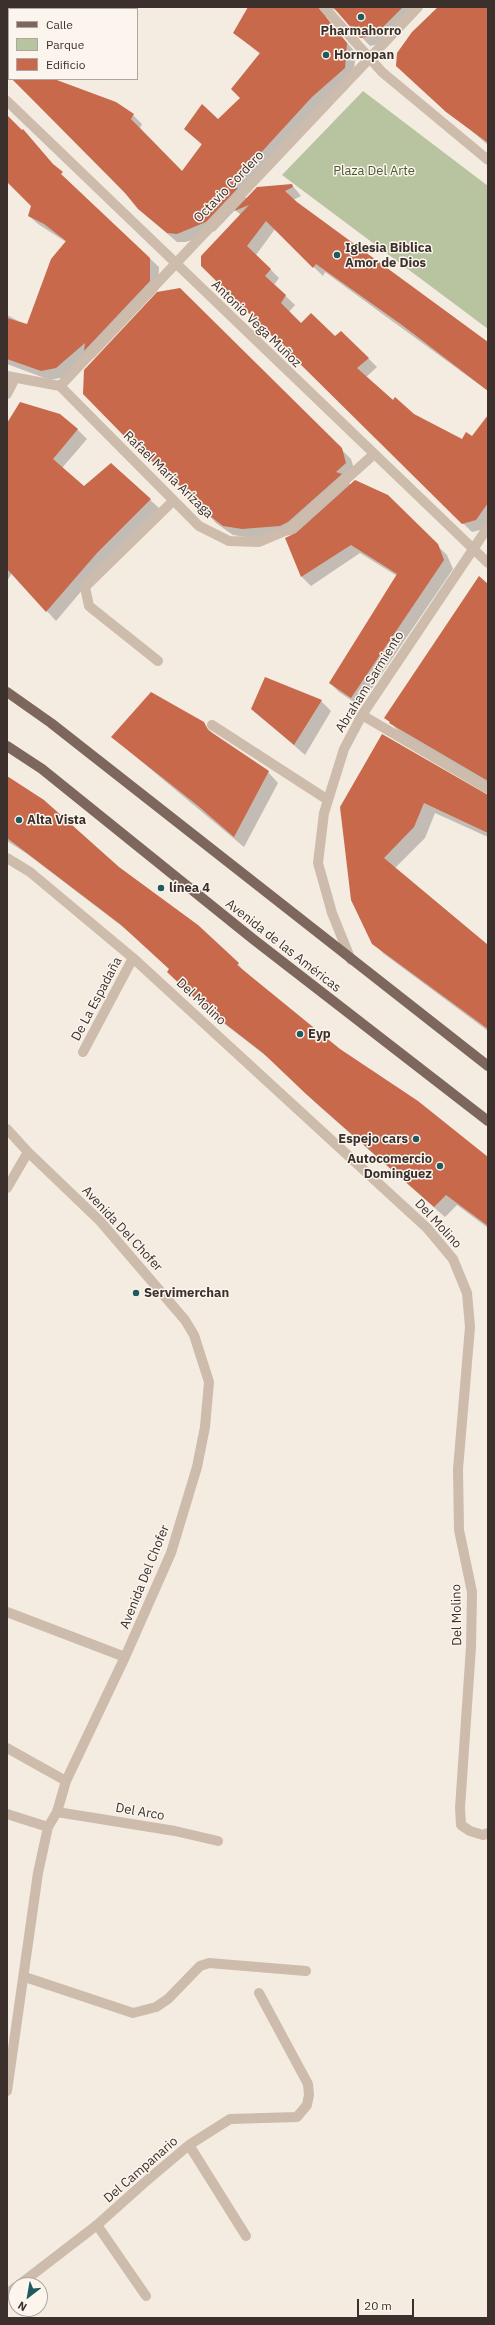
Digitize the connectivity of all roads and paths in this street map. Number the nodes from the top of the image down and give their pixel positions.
1 (324, 7) edge
2 (418, 7) edge
3 (368, 58) junction
4 (7, 101) edge
5 (488, 160) edge
6 (174, 263) junction
7 (11, 377) edge
8 (60, 386) junction
9 (7, 394) edge
10 (373, 455) junction
11 (173, 500) junction
12 (488, 527) edge
13 (472, 550) junction
14 (488, 564) edge
15 (158, 662) dead end
16 (7, 692) edge
17 (362, 715) junction
18 (212, 725) dead end
19 (7, 746) edge
20 (488, 789) edge
21 (328, 800) junction
22 (7, 858) edge
23 (133, 958) junction
24 (351, 960) junction
25 (83, 1052) dead end
26 (488, 1066) edge
27 (488, 1121) edge
28 (7, 1129) edge
29 (28, 1152) junction
30 (7, 1188) edge
31 (7, 1612) edge
32 (125, 1657) junction
33 (7, 1748) edge
34 (66, 1781) junction
35 (56, 1812) junction
36 (7, 1814) edge
37 (48, 1827) junction
38 (485, 1834) edge
39 (218, 1841) dead end
40 (306, 1971) dead end
41 (25, 1976) junction
42 (259, 1993) dead end
43 (7, 2091) edge
44 (189, 2146) junction
45 (97, 2225) junction
46 (246, 2236) dead end
47 (29, 2277) edge
48 (146, 2296) dead end

1 - 3 street
2 - 3 street, Octavio Cordero
3 - 5 street
3 - 6 street, Octavio Cordero
4 - 6 street, Antonio Vega Muñoz
6 - 8 street, Octavio Cordero
6 - 10 street, Antonio Vega Muñoz
7 - 8 street
7 - 9 street
8 - 11 street, Rafael María Arízaga
10 - 11 street, Rafael María Arízaga
10 - 13 street, Antonio Vega Muñoz
11 - 15 street
12 - 13 street, Abraham Sarmiento
13 - 14 street, Antonio Vega Muñoz
13 - 17 street, Abraham Sarmiento
16 - 24 main road
17 - 20 street
17 - 21 street, Abraham Sarmiento
18 - 21 street
19 - 27 main road, Avenida de las Américas
21 - 24 street, Abraham Sarmiento
22 - 23 street, Del Molino
23 - 25 street, De La Espadaña
23 - 38 street, Del Molino
24 - 26 main road
28 - 29 street, Avenida Del Chofer
29 - 30 street
29 - 32 street, Avenida Del Chofer
31 - 32 street
32 - 34 street, Avenida Del Chofer
33 - 34 street
34 - 35 street, Avenida Del Chofer
35 - 37 street, Avenida Del Chofer
35 - 39 street, Del Arco
36 - 37 street
37 - 41 street, Avenida Del Chofer
40 - 41 street
41 - 43 street, Avenida Del Chofer
42 - 44 street, Del Campanario
44 - 45 street, Del Campanario
44 - 46 street
45 - 47 street, Del Campanario
45 - 48 street

